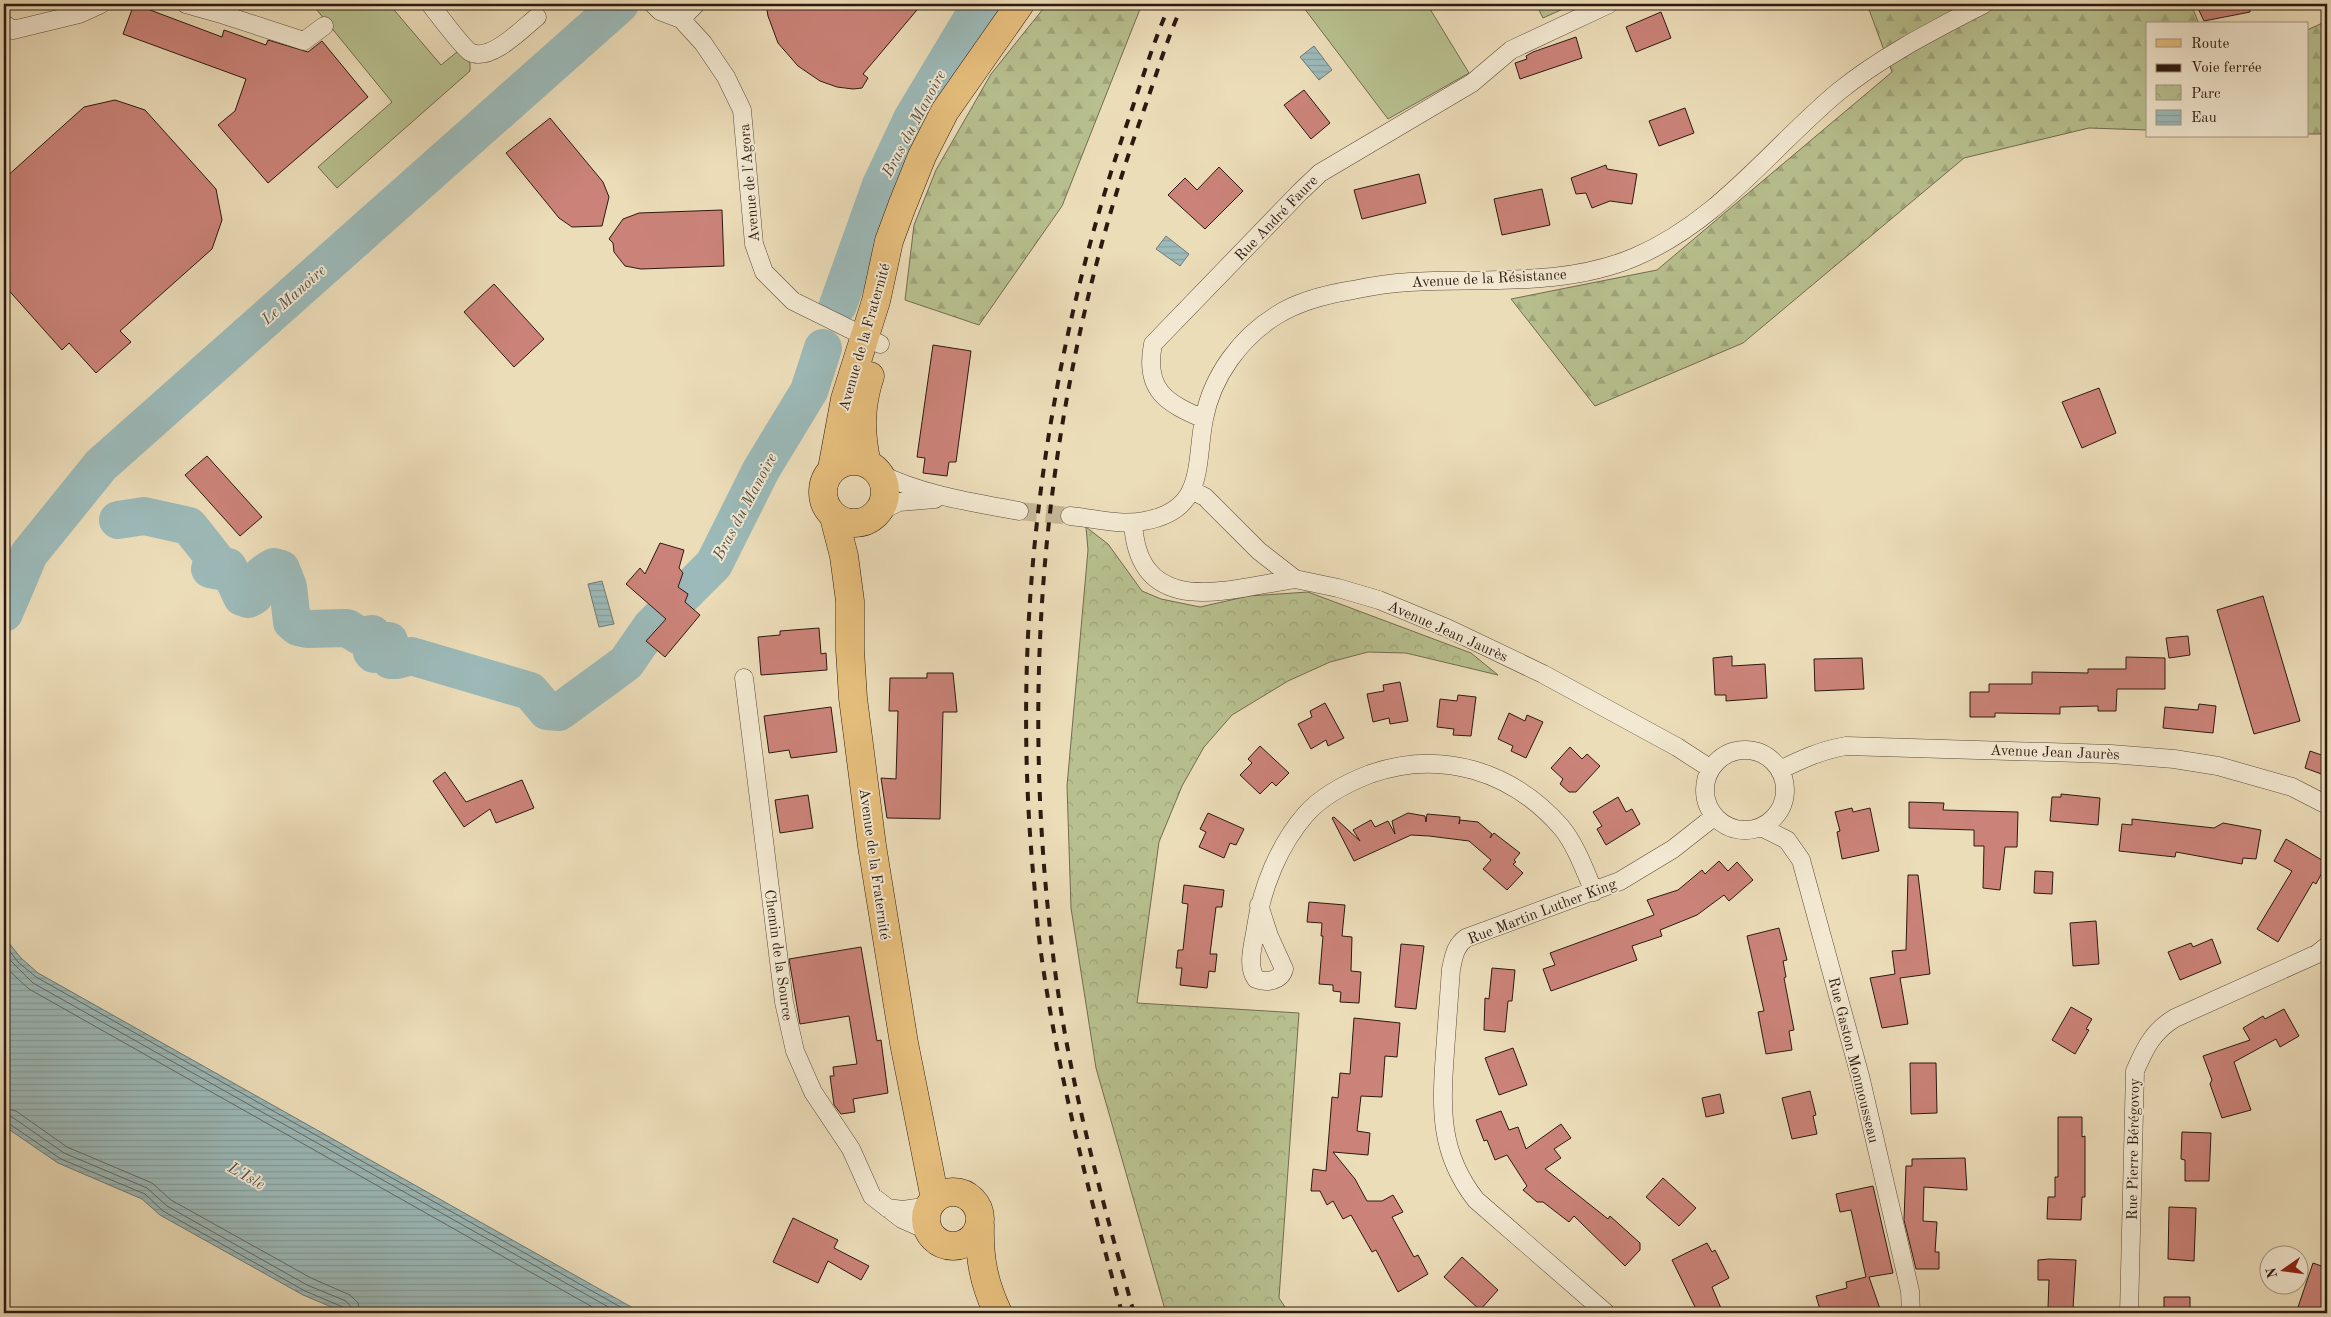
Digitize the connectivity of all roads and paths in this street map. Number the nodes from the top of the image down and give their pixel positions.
1 (101, 4) edge
2 (186, 4) edge
3 (430, 4) edge
4 (653, 4) edge
5 (696, 4) edge
6 (1020, 4) edge
7 (1609, 4) edge
8 (1984, 4) edge
9 (221, 8) edge
10 (680, 11) edge
11 (537, 17) dead end
12 (4, 24) edge
13 (324, 26) dead end
14 (872, 340) junction
15 (1204, 420) junction
16 (873, 468) junction
17 (832, 469) junction
18 (1193, 490) junction
19 (951, 499) junction
20 (1018, 511) tunnel mouth
21 (878, 512) junction
22 (1070, 516) tunnel mouth
23 (834, 517) junction
24 (1133, 522) junction
25 (1295, 579) junction
26 (850, 601) junction
27 (744, 678) dead end
28 (1711, 769) junction
29 (1780, 770) junction
30 (2327, 805) edge
31 (1715, 816) junction
32 (1761, 827) junction
33 (1594, 892) junction
34 (1259, 906) dead end
35 (2327, 946) edge
36 (884, 1207) junction
37 (940, 1215) junction
38 (980, 1225) junction
39 (993, 1302) edge
40 (1606, 1313) edge
41 (1911, 1313) edge
42 (2130, 1313) edge

1 - 12 street
2 - 9 street
3 - 11 street
4 - 10 street
5 - 10 street
6 - 14 main road, Avenue de la Fraternité
7 - 15 street, Rue André Faure
8 - 15 street, Avenue de la Résistance
9 - 13 street
10 - 14 street, Avenue de l'Agora
14 - 16 main road, Avenue de la Fraternité
14 - 17 main road, Avenue de la Fraternité
15 - 18 street, Avenue de la Résistance
16 - 17 main road
16 - 19 street
16 - 21 main road
17 - 23 main road
18 - 24 street
18 - 25 street, Avenue Jean Jaurès
19 - 20 street
19 - 21 street
21 - 23 main road
21 - 26 main road
22 - 24 street
23 - 26 main road
24 - 25 street
25 - 28 street, Avenue Jean Jaurès
26 - 37 main road, Avenue de la Fraternité
27 - 36 street, Chemin de la Source
28 - 29 street
28 - 31 street
29 - 30 street, Avenue Jean Jaurès
29 - 32 street
31 - 32 street
31 - 33 street, Rue Martin Luther King
32 - 41 street, Rue Gaston Monmousseau
33 - 34 street
33 - 40 street, Rue Martin Luther King
35 - 42 street, Rue Pierre Bérégovoy
36 - 37 street
36 - 37 street, Chemin de la Source
37 - 38 main road, Avenue de la Fraternité
37 - 38 main road
37 - 39 main road, Avenue de la Fraternité
38 - 39 main road, Avenue de la Fraternité

